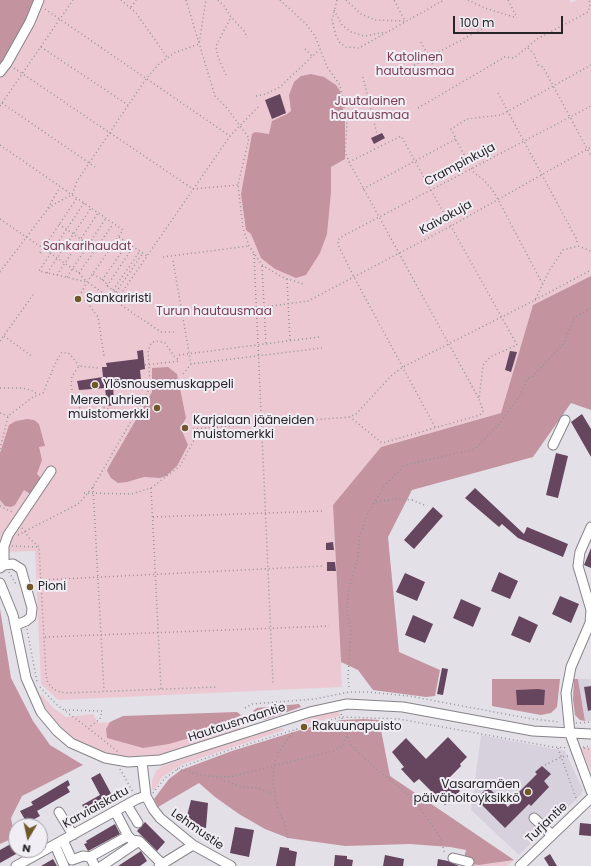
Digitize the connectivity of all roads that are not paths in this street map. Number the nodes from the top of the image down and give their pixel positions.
1 (38, 2) edge
2 (0, 72) edge
3 (565, 420) dead end
4 (553, 445) dead end
5 (51, 471) dead end
6 (591, 527) edge
7 (2, 566) edge
8 (0, 583) edge
9 (16, 625) junction
10 (570, 734) junction
11 (591, 734) edge
12 (142, 762) junction
13 (591, 791) edge
14 (146, 796) junction
15 (591, 798) edge
16 (126, 805) junction
17 (115, 811) junction
18 (59, 812) dead end
19 (534, 818) dead end
20 (138, 823) dead end
21 (73, 835) junction
22 (128, 836) junction
23 (552, 836) junction
24 (139, 841) junction
25 (59, 842) junction
26 (193, 844) junction
27 (90, 857) junction
28 (161, 865) edge
29 (16, 866) edge
30 (64, 866) edge
31 (95, 866) edge
32 (102, 866) edge
33 (231, 866) edge
34 (520, 866) edge

1 - 2 street
3 - 4 street
5 - 7 street
6 - 10 street
7 - 9 street
8 - 9 street, Hautausmaantie
9 - 12 street, Hautausmaantie
10 - 11 street, Hautausmaantie
10 - 12 street, Hautausmaantie
10 - 13 street
12 - 14 street, Lehmustie
14 - 16 street, Karviaiskatu
14 - 26 street, Lehmustie
15 - 23 street, Turjantie
16 - 17 street, Karviaiskatu
16 - 20 street
17 - 21 street, Karviaiskatu
17 - 22 street
18 - 21 street
19 - 23 street
21 - 25 street, Karviaiskatu
22 - 24 street
22 - 27 street
23 - 34 street, Turjantie
24 - 28 street
24 - 32 street
25 - 27 street
25 - 29 street, Karviaiskatu
25 - 30 street
26 - 28 street
26 - 33 street, Lehmustie
27 - 31 street

